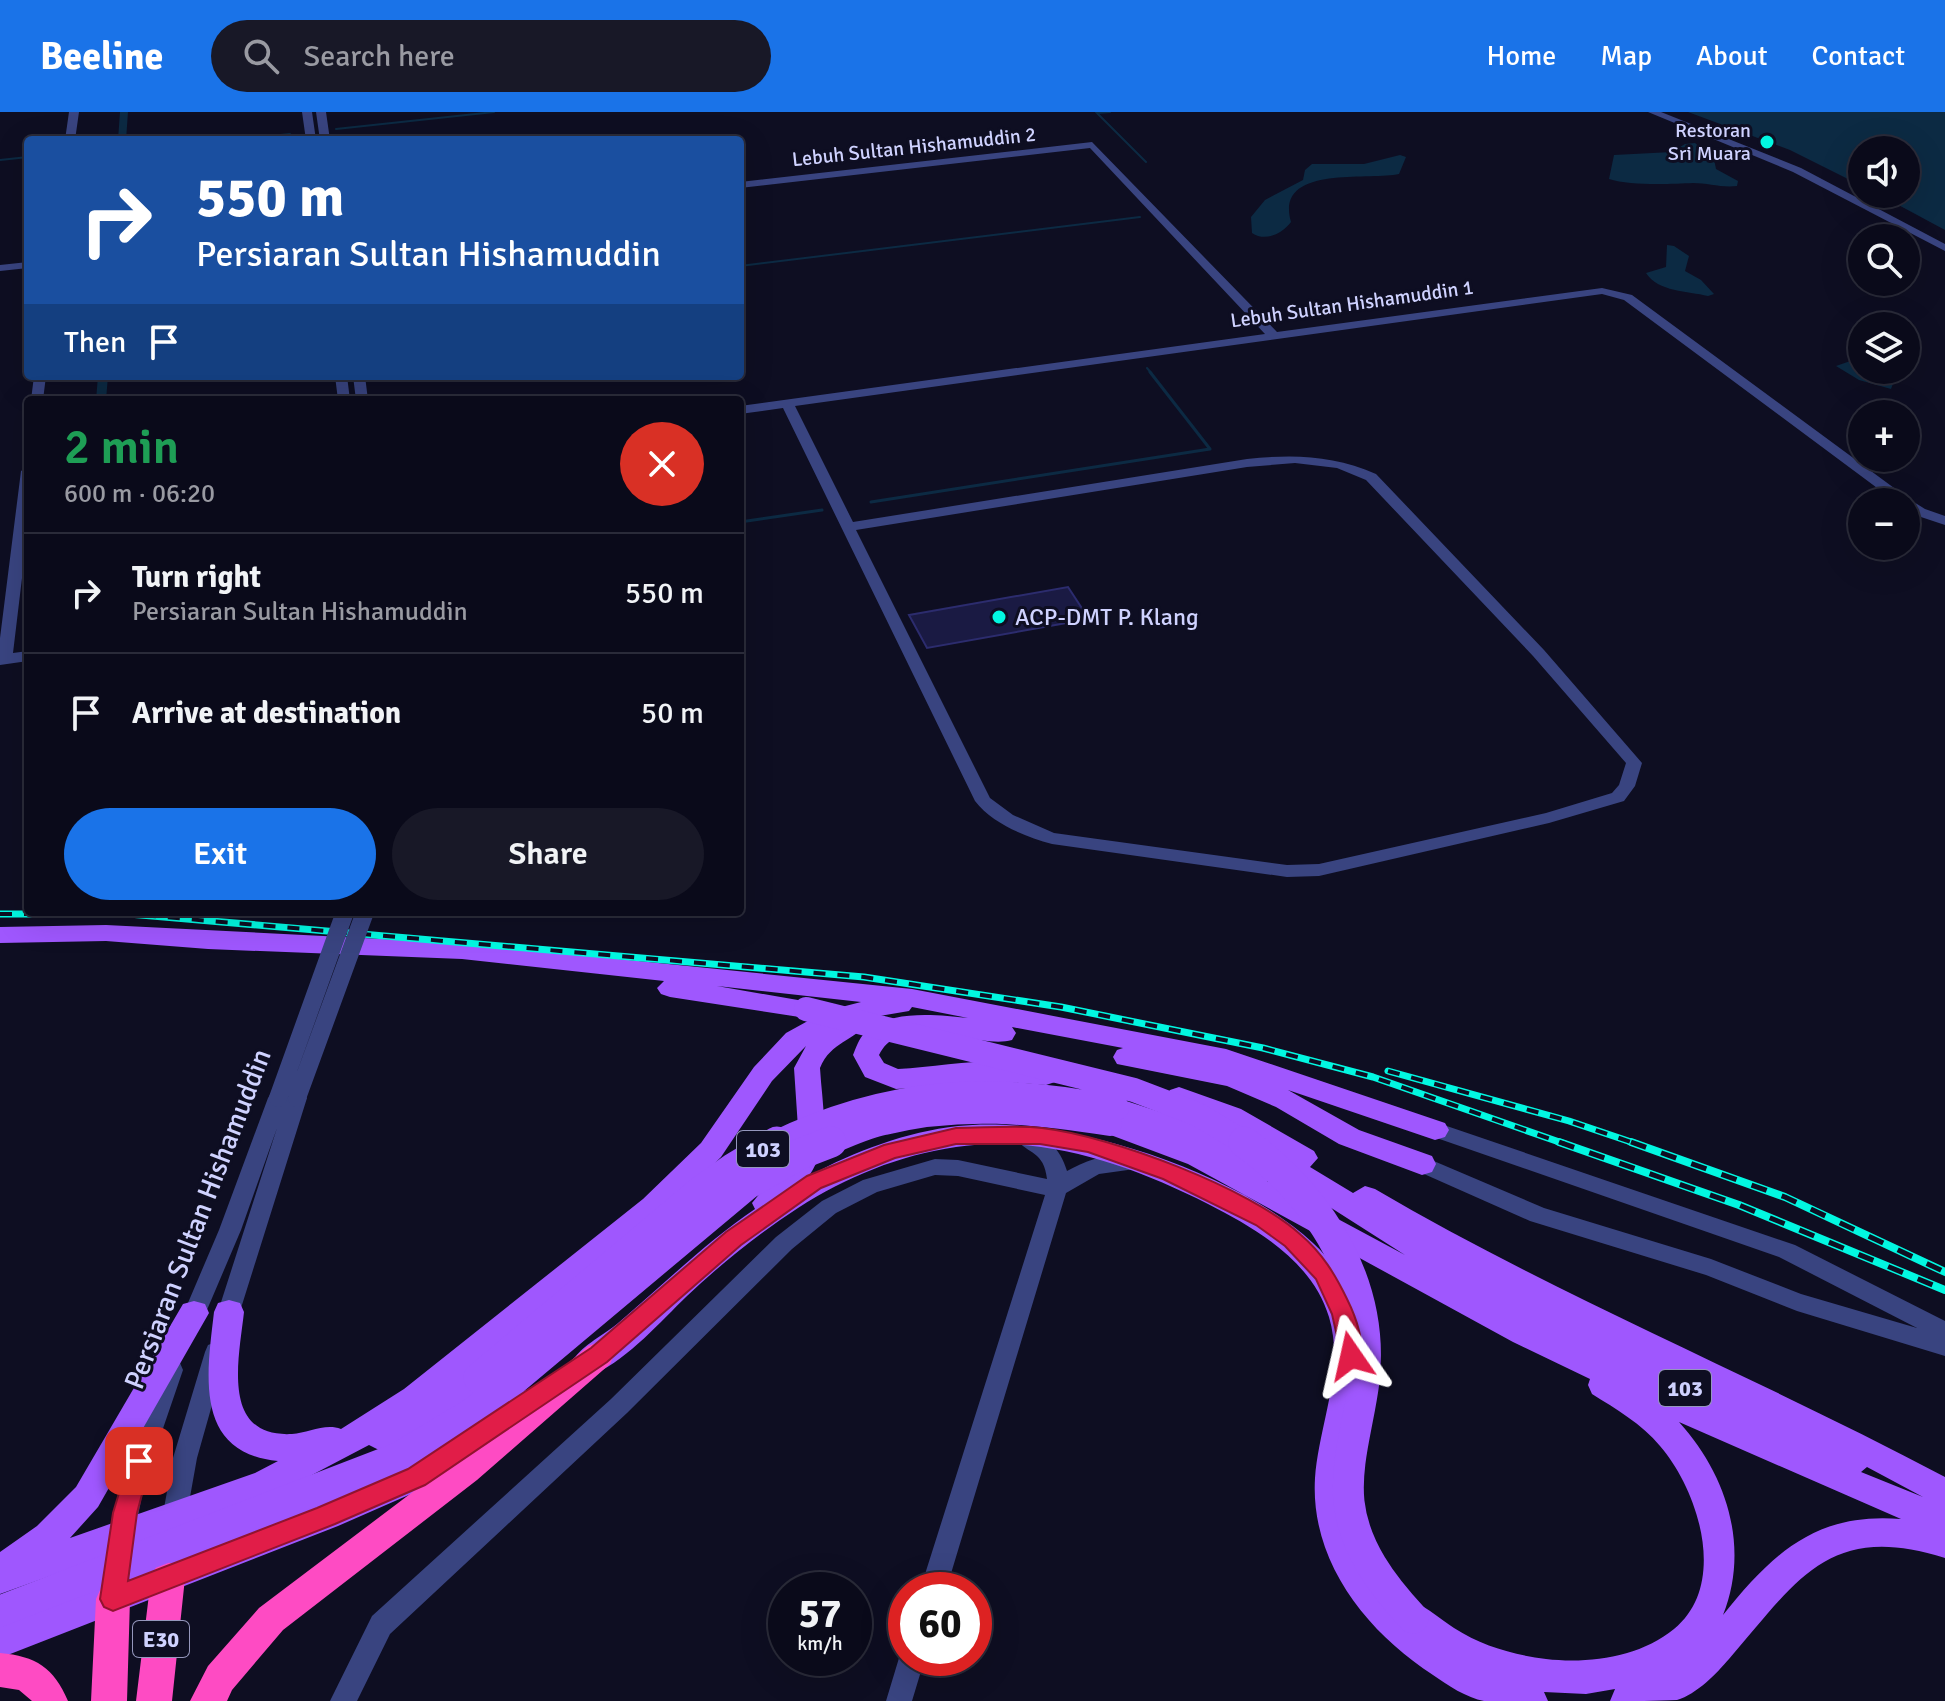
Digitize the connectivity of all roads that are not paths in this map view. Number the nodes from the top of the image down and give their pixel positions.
1 (74, 112) edge
2 (307, 112) edge
3 (321, 112) edge
4 (1653, 112) edge
5 (71, 136) edge
6 (310, 136) edge
7 (324, 136) edge
8 (744, 185) edge
9 (1945, 248) edge
10 (24, 265) edge
11 (0, 268) edge
12 (1273, 335) junction
13 (787, 403) junction
14 (744, 409) edge
15 (1887, 488) edge
16 (24, 500) edge
17 (1920, 512) edge
18 (1945, 521) edge
19 (848, 527) junction
20 (24, 657) edge
21 (2, 660) edge
22 (344, 916) edge
23 (363, 916) edge
24 (0, 935) edge
25 (194, 939) junction
26 (965, 1018) junction
27 (1091, 1079) junction
28 (287, 1098) junction
29 (1114, 1116) junction
30 (1435, 1130) joint
31 (1010, 1134) junction
32 (1422, 1164) joint
33 (1161, 1169) junction
34 (1057, 1189) junction
35 (733, 1238) junction
36 (1433, 1258) junction
37 (1391, 1264) junction
38 (229, 1312) junction
39 (194, 1313) junction
40 (1945, 1332) edge
41 (1524, 1333) junction
42 (1945, 1346) edge
43 (599, 1355) junction
44 (415, 1398) junction
45 (259, 1487) junction
46 (1945, 1493) edge
47 (1945, 1500) edge
48 (173, 1519) junction
49 (1945, 1522) edge
50 (121, 1537) junction
51 (1945, 1543) edge
52 (0, 1571) edge
53 (939, 1572) edge
54 (0, 1578) edge
55 (168, 1578) junction
56 (113, 1599) junction
57 (0, 1611) edge
58 (0, 1642) edge
59 (0, 1670) edge
60 (907, 1676) edge
61 (50, 1701) edge
62 (109, 1701) edge
63 (154, 1701) edge
64 (208, 1701) edge
65 (343, 1701) edge
66 (899, 1701) edge
67 (1530, 1701) edge
68 (1628, 1701) edge

1 - 5 street
2 - 6 street
3 - 7 street
4 - 9 street
8 - 12 street, Lebuh Sultan Hishamuddin 2
10 - 11 street
12 - 13 street, Lebuh Sultan Hishamuddin 1
12 - 15 street, Lebuh Sultan Hishamuddin 1
13 - 14 street, Lebuh Sultan Hishamuddin 1
13 - 19 street
16 - 21 street
17 - 18 street, Lebuh Sultan Hishamuddin 1
19 - 19 street
20 - 21 street
22 - 28 street, Persiaran Sultan Hishamuddin, bridge
23 - 28 street, Persiaran Sultan Hishamuddin, bridge
24 - 25 main road
25 - 26 main road
25 - 27 main road, bridge
26 - 30 main road
26 - 32 main road
26 - 35 main road
26 - 36 main road
26 - 44 main road
27 - 41 main road, bridge
27 - 46 main road, bridge
28 - 38 street, Persiaran Sultan Hishamuddin
28 - 39 street, Persiaran Sultan Hishamuddin
29 - 36 main road, 103
29 - 37 main road, 103
29 - 45 main road, 103, bridge
29 - 57 main road, 103, bridge
30 - 40 street
31 - 33 main road
31 - 34 street
31 - 35 main road
32 - 42 street
33 - 34 street
33 - 37 main road
33 - 67 main road
34 - 53 street
34 - 65 street
35 - 43 main road
36 - 47 main road, 103
37 - 41 main road, 103
38 - 44 main road
38 - 48 street, Persiaran Sultan Hishamuddin
39 - 50 street, Persiaran Sultan Hishamuddin
39 - 52 main road
41 - 49 main road, 103
43 - 55 main road
43 - 64 highway
44 - 45 main road
45 - 48 main road
48 - 50 main road
48 - 55 street, Persiaran Sultan Hishamuddin
50 - 54 main road
50 - 56 street, Persiaran Sultan Hishamuddin
51 - 68 main road
55 - 56 main road
55 - 63 highway, E30
56 - 58 main road
56 - 62 highway, E30
59 - 61 highway
60 - 66 street

